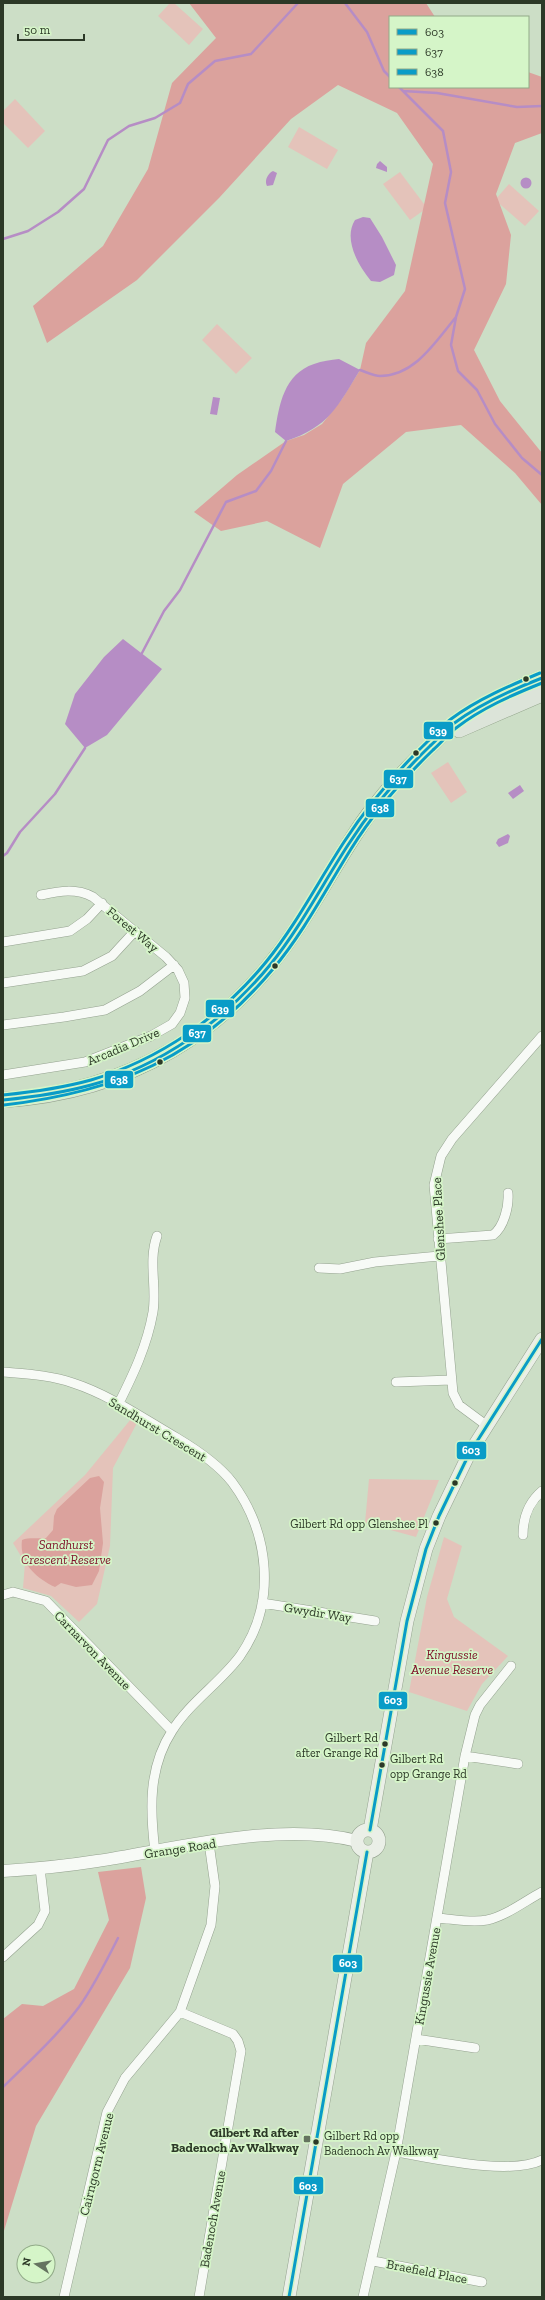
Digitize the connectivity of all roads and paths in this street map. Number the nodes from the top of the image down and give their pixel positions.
1 (542, 678) edge
2 (542, 694) edge
3 (435, 742) junction
4 (41, 895) dead end
5 (102, 903) junction
6 (136, 931) junction
7 (3, 942) edge
8 (174, 965) junction
9 (3, 983) edge
10 (180, 1013) joint
11 (3, 1025) edge
12 (542, 1036) edge
13 (3, 1075) edge
14 (3, 1100) edge
15 (508, 1193) dead end
16 (157, 1236) dead end
17 (438, 1239) junction
18 (439, 1256) junction
19 (319, 1268) dead end
20 (542, 1339) edge
21 (3, 1372) edge
22 (451, 1380) junction
23 (396, 1382) dead end
24 (118, 1405) junction
25 (486, 1425) junction
26 (542, 1491) edge
27 (524, 1535) dead end
28 (3, 1595) edge
29 (262, 1603) junction
30 (374, 1621) dead end
31 (512, 1666) dead end
32 (172, 1731) junction
33 (465, 1756) junction
34 (518, 1764) dead end
35 (370, 1830) junction
36 (357, 1841) junction
37 (209, 1843) junction
38 (155, 1852) junction
39 (367, 1852) junction
40 (40, 1868) junction
41 (3, 1871) edge
42 (542, 1892) edge
43 (437, 1918) junction
44 (3, 1957) edge
45 (180, 2012) junction
46 (416, 2039) junction
47 (475, 2048) dead end
48 (396, 2152) junction
49 (542, 2160) edge
50 (373, 2261) junction
51 (482, 2282) dead end
52 (64, 2297) edge
53 (198, 2297) edge
54 (288, 2297) edge
55 (363, 2297) edge

1 - 3 main road
2 - 3 main road
3 - 14 main road
4 - 5 street, Forest Way
5 - 6 street, Forest Way
5 - 7 street
6 - 8 street, Forest Way
6 - 9 street
8 - 10 street, Forest Way
8 - 11 street
10 - 13 street, Arcadia Drive
12 - 17 street, Glenshee Place
15 - 17 street
16 - 24 street
17 - 18 street, Glenshee Place
18 - 19 street
18 - 22 street, Glenshee Place
20 - 25 main road
21 - 24 street, Sandhurst Crescent
22 - 23 street
22 - 25 street, Glenshee Place
24 - 29 street, Sandhurst Crescent
25 - 35 main road
26 - 27 street
28 - 32 street, Carnarvon Avenue
29 - 30 street, Gwydir Way
29 - 32 street, Sandhurst Crescent
31 - 33 street, Kingussie Avenue
32 - 38 street, Sandhurst Crescent
33 - 34 street
33 - 43 street, Kingussie Avenue
35 - 36 main road
35 - 39 main road
36 - 37 street, Grange Road
36 - 39 main road
37 - 38 street, Grange Road
37 - 45 street, Cairngorm Avenue
38 - 40 street, Grange Road
39 - 54 main road
40 - 41 street, Grange Road
40 - 44 street
42 - 43 street
43 - 46 street, Kingussie Avenue
45 - 52 street, Cairngorm Avenue
45 - 53 street, Badenoch Avenue
46 - 47 street
46 - 48 street, Kingussie Avenue
48 - 49 street
48 - 50 street, Kingussie Avenue
50 - 51 street, Braefield Place
50 - 55 street, Kingussie Avenue

